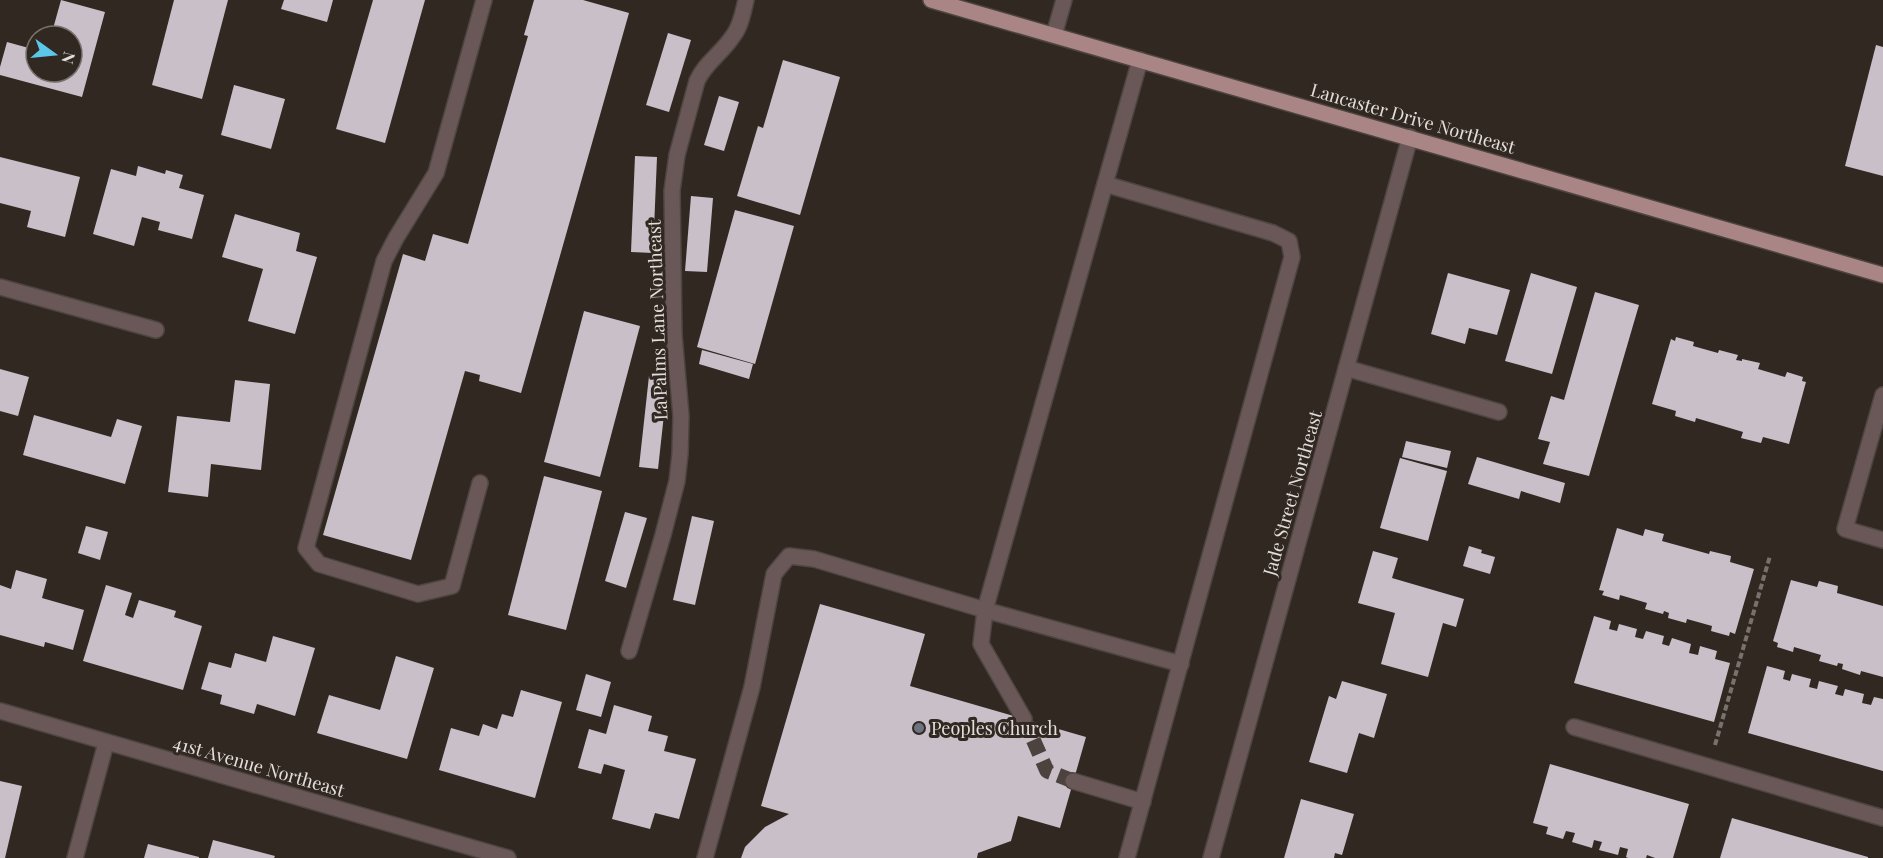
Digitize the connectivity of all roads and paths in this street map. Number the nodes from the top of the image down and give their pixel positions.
1 (484, 0) edge
2 (746, 0) edge
3 (931, 0) edge
4 (1064, 0) edge
5 (1054, 35) junction
6 (1140, 60) junction
7 (1410, 137) junction
8 (1104, 184) junction
9 (1883, 275) edge
10 (0, 287) edge
11 (156, 330) dead end
12 (1346, 368) junction
13 (1883, 395) edge
14 (1499, 412) dead end
15 (480, 483) dead end
16 (1883, 540) edge
17 (1770, 556) dead end
18 (985, 610) junction
19 (629, 651) dead end
20 (1180, 664) junction
21 (0, 711) edge
22 (1024, 719) tunnel mouth
23 (1574, 727) dead end
24 (106, 743) junction
25 (1715, 745) dead end
26 (1073, 781) tunnel mouth
27 (1143, 802) junction
28 (1883, 818) edge
29 (487, 855) edge
30 (75, 858) edge
31 (508, 858) edge
32 (705, 858) edge
33 (1127, 858) edge
34 (1210, 858) edge

1 - 15 street
2 - 19 street, La Palms Lane Northeast
3 - 5 main road, Lancaster Drive Northeast
4 - 5 street
5 - 6 main road, Lancaster Drive Northeast
6 - 7 main road, Lancaster Drive Northeast
6 - 8 street
7 - 9 main road, Lancaster Drive Northeast
7 - 12 street, Jade Street Northeast
8 - 18 street
8 - 20 street
10 - 11 street
12 - 14 street
12 - 34 street, Jade Street Northeast
13 - 16 street
17 - 25 path
18 - 20 street
18 - 22 street
18 - 32 street
20 - 27 street
21 - 24 street, 41st Avenue Northeast
23 - 28 street
24 - 29 street, 41st Avenue Northeast
24 - 30 street
26 - 27 street
27 - 33 street
29 - 31 street, 41st Avenue Northeast

